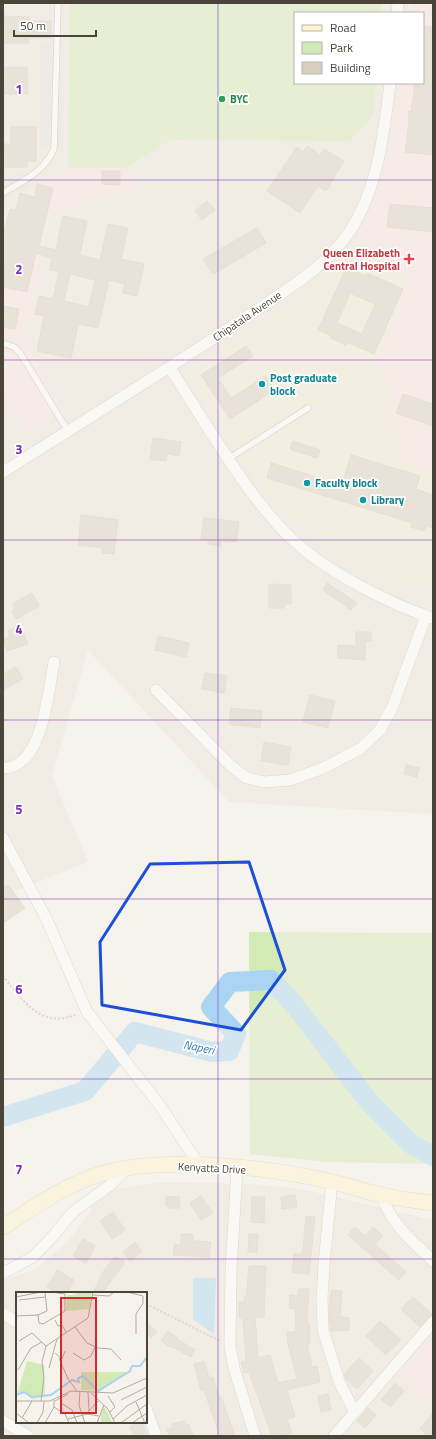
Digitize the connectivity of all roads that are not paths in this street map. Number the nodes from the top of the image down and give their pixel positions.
1 (58, 3) edge
2 (390, 84) edge
3 (3, 193) edge
4 (3, 343) edge
5 (170, 368) junction
6 (308, 408) dead end
7 (68, 431) junction
8 (228, 459) junction
9 (3, 472) edge
10 (430, 617) edge
11 (54, 662) dead end
12 (156, 690) dead end
13 (3, 768) edge
14 (3, 838) edge
15 (199, 1165) junction
16 (127, 1168) junction
17 (237, 1168) junction
18 (332, 1181) junction
19 (381, 1195) junction
20 (433, 1203) edge
21 (3, 1227) edge
22 (433, 1261) edge
23 (3, 1272) edge
24 (4, 1314) dead end
25 (16, 1321) edge
26 (433, 1322) edge
27 (147, 1411) edge
28 (355, 1412) junction
29 (3, 1421) edge
30 (28, 1436) edge
31 (156, 1436) edge
32 (255, 1436) edge
33 (334, 1436) edge

1 - 3 lane
2 - 5 street, Chipatala Avenue
4 - 7 lane
5 - 7 street, Chipatala Avenue
5 - 8 street
6 - 8 lane
7 - 9 street, Chipatala Avenue
8 - 10 street
10 - 12 street
11 - 13 street
14 - 15 street
15 - 16 main road, Kenyatta Drive
15 - 17 main road, Kenyatta Drive
16 - 21 main road, Kenyatta Drive
16 - 23 street
17 - 18 main road, Kenyatta Drive
17 - 32 street
18 - 19 main road, Kenyatta Drive
18 - 28 street
19 - 20 main road, Kenyatta Drive
19 - 22 street
24 - 25 street
26 - 28 street
27 - 31 street
28 - 33 street
29 - 30 street

